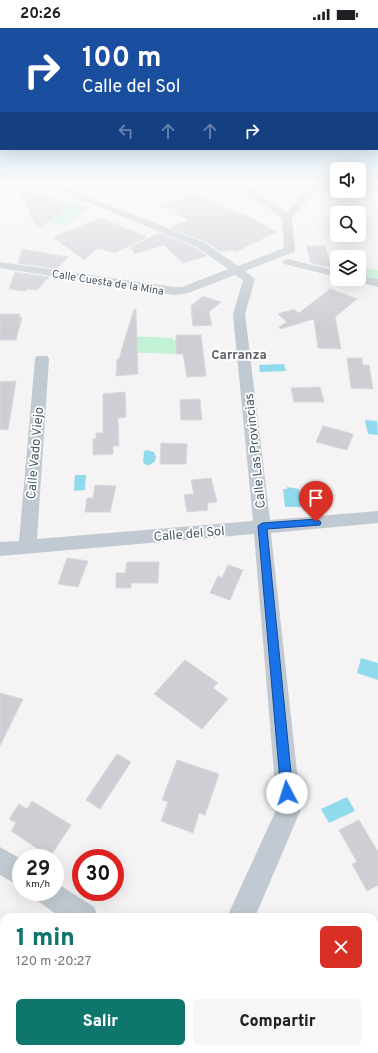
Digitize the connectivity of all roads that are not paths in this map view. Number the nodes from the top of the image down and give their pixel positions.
1 (168, 232) edge
2 (288, 232) edge
3 (288, 262) dead end
4 (0, 265) edge
5 (236, 270) junction
6 (330, 272) edge
7 (366, 280) edge
8 (378, 283) edge
9 (42, 359) dead end
10 (378, 517) edge
11 (262, 526) junction
12 (27, 547) junction
13 (0, 549) edge
14 (0, 860) edge
15 (12, 868) edge
16 (60, 901) edge
17 (78, 913) edge
18 (243, 913) edge

1 - 5 street
2 - 5 street, Calle Cuesta de la Mina
3 - 6 street
4 - 5 street, Calle Cuesta de la Mina
5 - 11 street, Calle Las Provincias
7 - 8 street
9 - 12 street, Calle Vado Viejo
10 - 11 street, Calle del Sol
11 - 12 street, Calle del Sol
11 - 18 street, Calle Las Provincias
12 - 13 street, Calle del Sol
14 - 15 street
16 - 17 street

